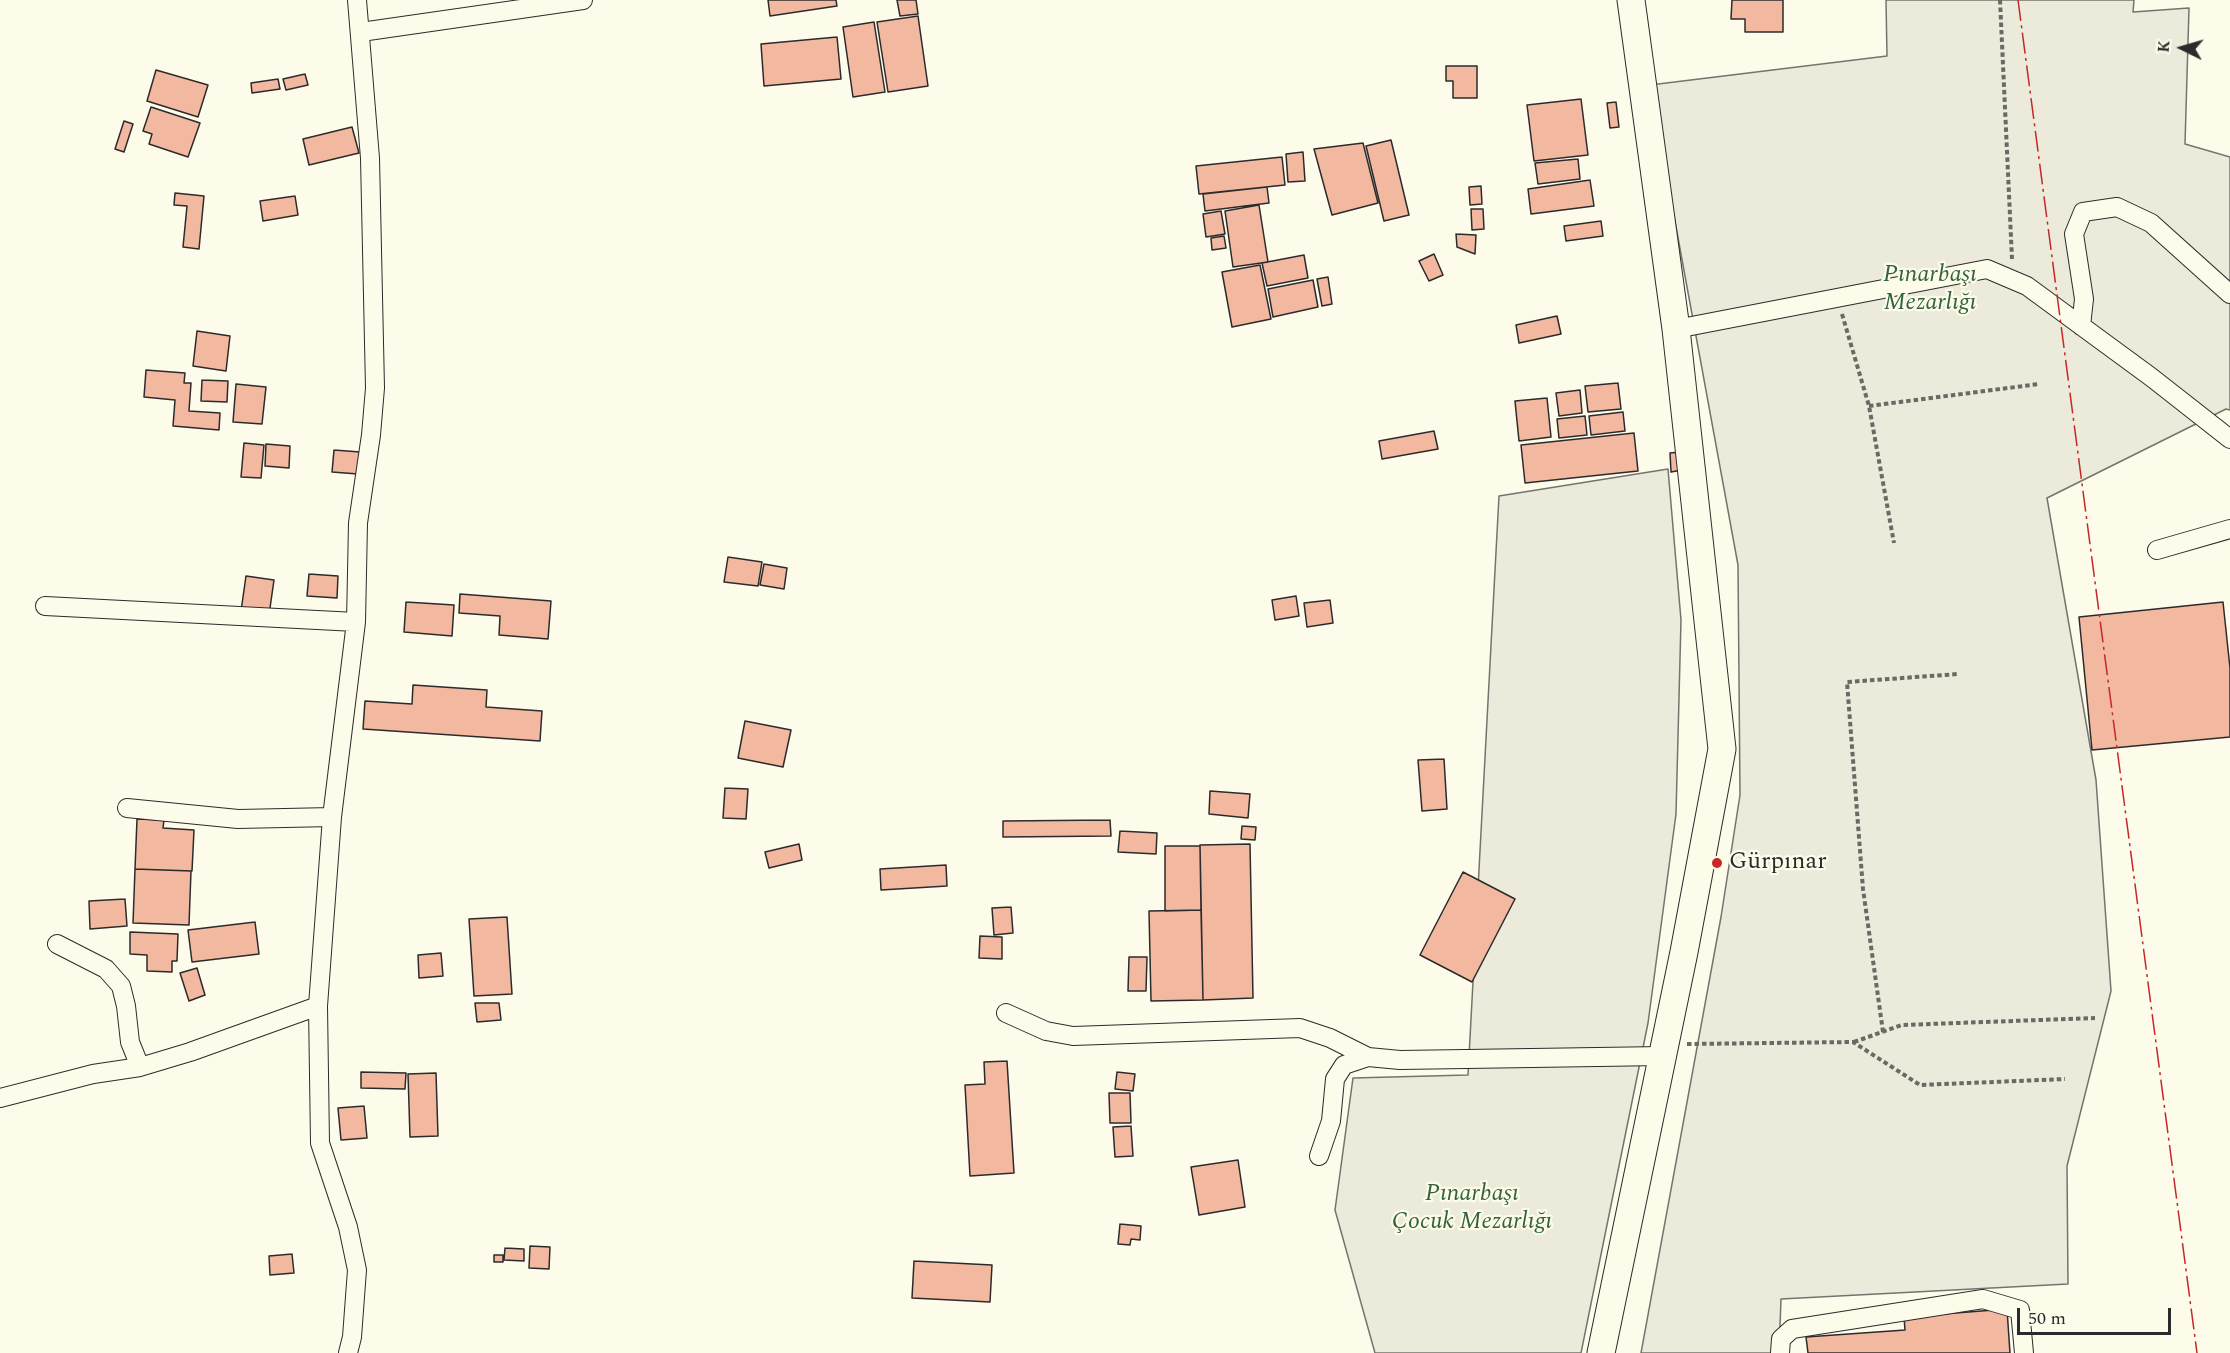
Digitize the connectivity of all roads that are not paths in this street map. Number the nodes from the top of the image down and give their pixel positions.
1 (357, 0) edge
2 (583, 0) edge
3 (1631, 0) edge
4 (360, 32) junction
5 (2230, 294) edge
6 (2081, 326) junction
7 (1676, 329) junction
8 (2230, 439) edge
9 (2230, 529) edge
10 (2157, 550) dead end
11 (45, 606) dead end
12 (356, 622) junction
13 (127, 808) dead end
14 (332, 817) junction
15 (57, 944) dead end
16 (318, 1006) junction
17 (1006, 1013) dead end
18 (1664, 1050) junction
19 (1368, 1057) junction
20 (140, 1066) junction
21 (0, 1098) edge
22 (1319, 1156) dead end
23 (348, 1353) edge
24 (1601, 1353) edge
25 (1780, 1353) edge
26 (2024, 1353) edge

1 - 4 street
2 - 4 street
3 - 7 main road
4 - 12 street
5 - 6 street
6 - 7 street
6 - 8 street
7 - 18 main road
9 - 10 street
11 - 12 street
12 - 14 street
13 - 14 street
14 - 16 street
15 - 20 street
16 - 20 street
16 - 23 street
17 - 19 street
18 - 19 street
18 - 24 main road
19 - 22 street
20 - 21 street
25 - 26 street

